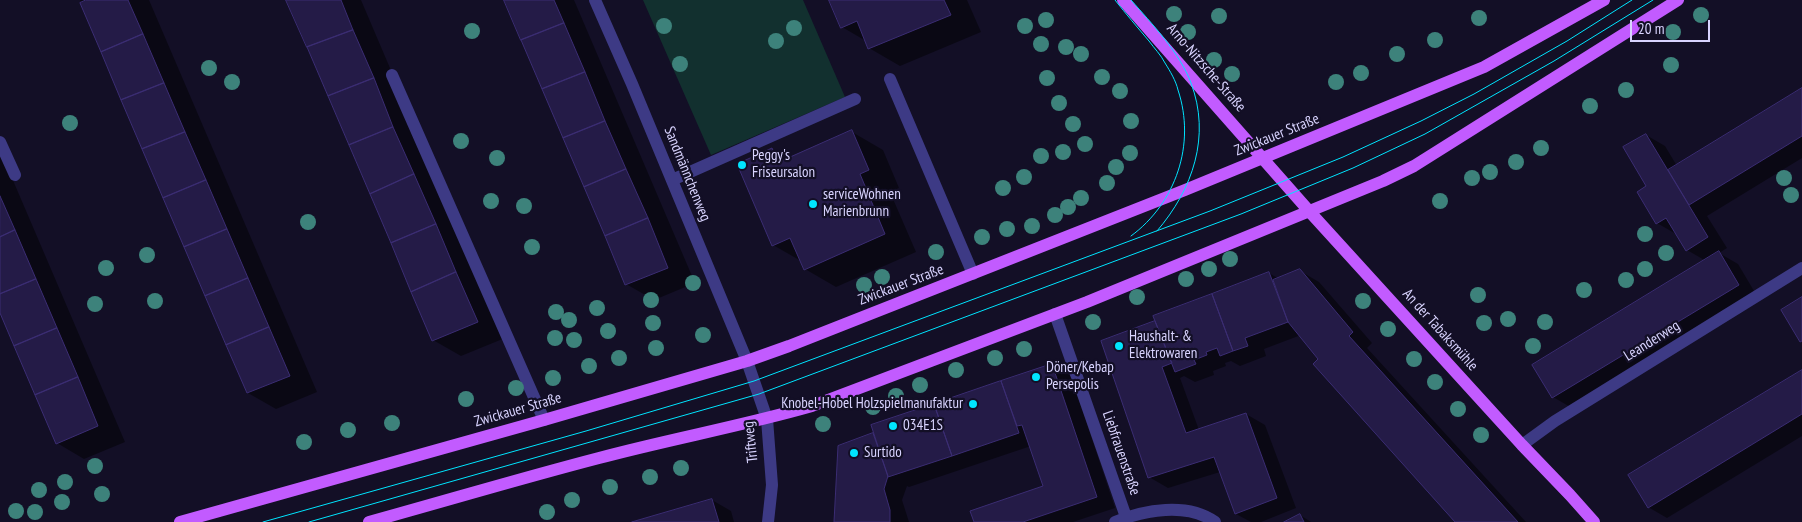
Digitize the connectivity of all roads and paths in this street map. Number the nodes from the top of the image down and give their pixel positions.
1 (595, 0) edge
2 (1123, 0) edge
3 (1604, 0) edge
4 (1678, 0) edge
5 (392, 75) dead end
6 (890, 79) dead end
7 (855, 99) dead end
8 (0, 142) edge
9 (1264, 158) junction
10 (15, 175) dead end
11 (672, 180) junction
12 (1309, 211) junction
13 (1802, 268) edge
14 (973, 274) junction
15 (1055, 314) junction
16 (747, 362) junction
17 (767, 419) junction
18 (544, 420) junction
19 (1522, 445) junction
20 (1121, 520) edge
21 (180, 522) edge
22 (369, 522) edge
23 (768, 522) edge
24 (1215, 522) edge
25 (1594, 522) edge

1 - 11 street, Sandmännchenweg
2 - 9 main road, Arno-Nitzsche-Straße
3 - 9 main road, Zwickauer Straße
4 - 12 main road
5 - 18 street
6 - 14 street
7 - 11 street
8 - 10 street
9 - 12 main road, An der Tabaksmühle
9 - 14 main road, Zwickauer Straße
11 - 16 street, Sandmännchenweg
12 - 15 main road
12 - 19 main road, An der Tabaksmühle
13 - 19 street, Leanderweg
14 - 16 main road, Zwickauer Straße
15 - 17 main road
15 - 20 street, Liebfrauenstraße
16 - 17 street, Triftweg
16 - 18 main road, Zwickauer Straße
17 - 22 main road
17 - 23 street, Triftweg
18 - 21 main road, Zwickauer Straße
19 - 25 main road, An der Tabaksmühle
20 - 24 street

